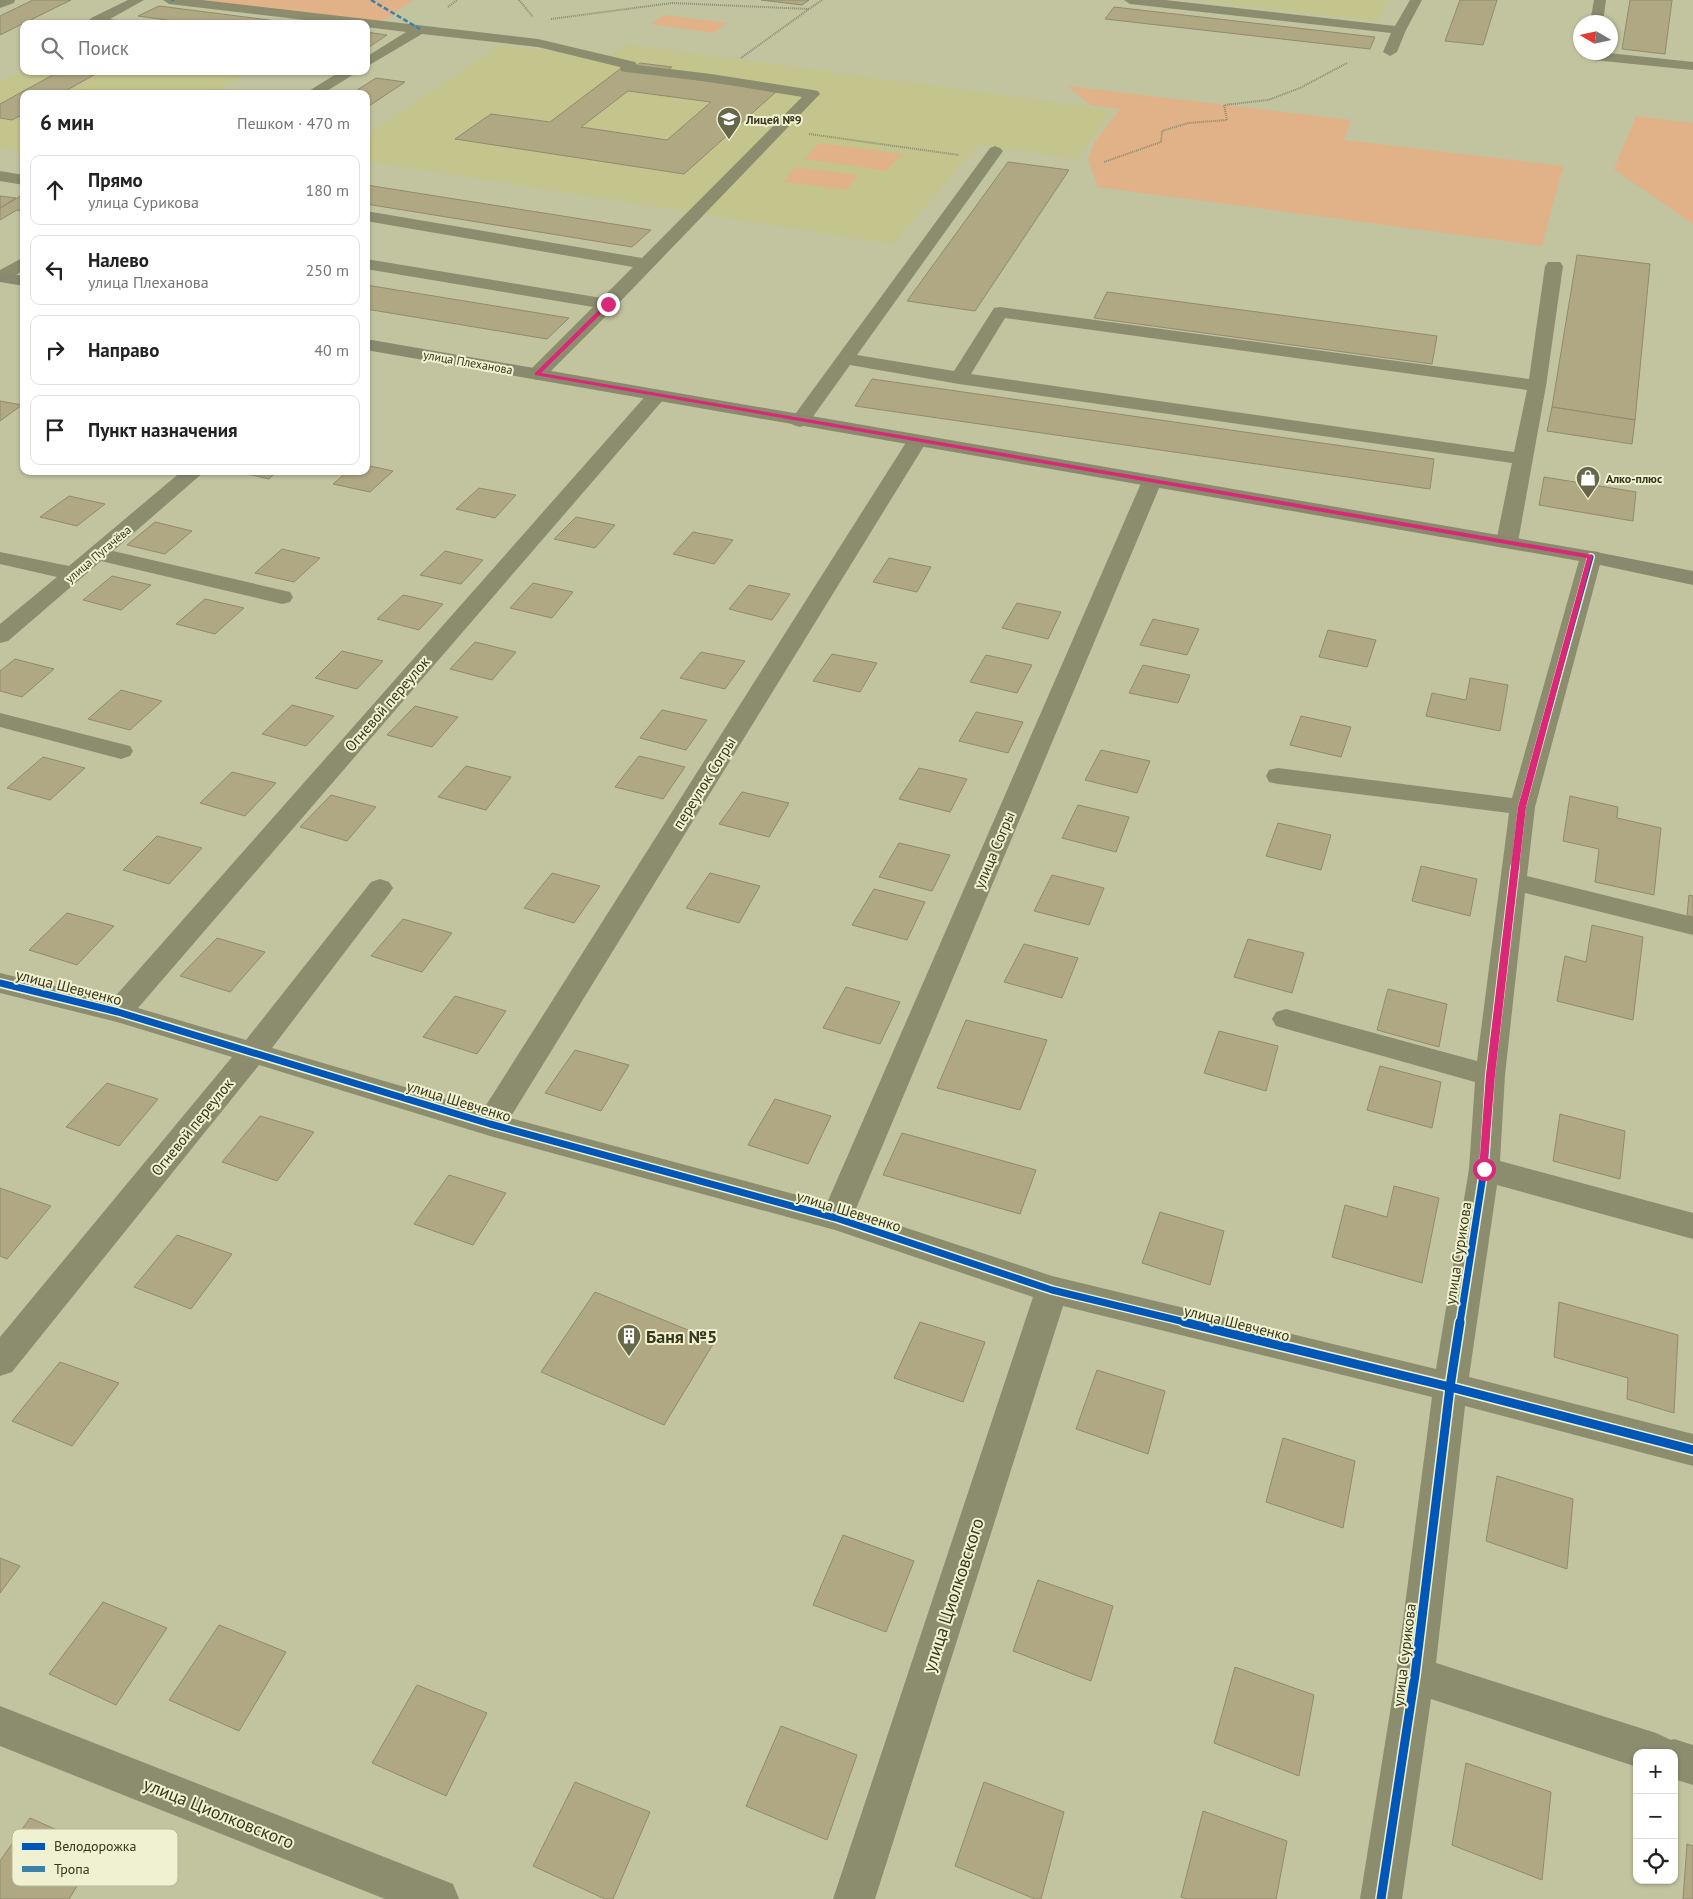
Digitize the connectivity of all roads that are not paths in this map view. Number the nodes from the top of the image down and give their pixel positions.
1 (9, 0) edge
2 (138, 0) edge
3 (170, 0) edge
4 (1130, 0) edge
5 (1416, 0) edge
6 (1600, 0) edge
7 (0, 4) edge
8 (1598, 15) edge
9 (98, 20) edge
10 (342, 20) edge
11 (370, 23) edge
12 (420, 29) junction
13 (1398, 30) junction
14 (1390, 52) dead end
15 (1618, 59) edge
16 (370, 60) edge
17 (1693, 66) edge
18 (345, 75) edge
19 (318, 90) edge
20 (995, 150) dead end
21 (0, 176) edge
22 (20, 179) edge
23 (370, 217) edge
24 (20, 264) edge
25 (647, 264) junction
26 (370, 265) edge
27 (1554, 266) dead end
28 (0, 277) edge
29 (20, 280) edge
30 (608, 304) junction
31 (370, 345) edge
32 (846, 360) junction
33 (537, 374) junction
34 (959, 378) junction
35 (1537, 386) junction
36 (656, 396) junction
37 (800, 421) junction
38 (917, 441) junction
39 (1524, 460) junction
40 (190, 475) edge
41 (1152, 481) junction
42 (1508, 542) junction
43 (98, 554) junction
44 (1591, 557) junction
45 (0, 558) edge
46 (74, 574) junction
47 (1693, 578) edge
48 (282, 596) dead end
49 (0, 636) edge
50 (0, 720) edge
51 (121, 751) dead end
52 (1278, 776) dead end
53 (1522, 807) junction
54 (1513, 881) junction
55 (380, 888) dead end
56 (1693, 926) edge
57 (0, 983) edge
58 (118, 1012) junction
59 (1286, 1019) dead end
60 (253, 1052) junction
61 (1490, 1075) junction
62 (490, 1124) junction
63 (1484, 1169) junction
64 (836, 1218) junction
65 (1693, 1226) edge
66 (1052, 1290) junction
67 (0, 1362) edge
68 (1450, 1388) junction
69 (1693, 1450) edge
70 (1415, 1675) junction
71 (0, 1726) edge
72 (1644, 1749) edge
73 (1678, 1759) edge
74 (1693, 1764) edge
75 (438, 1899) edge
76 (854, 1899) edge
77 (1381, 1899) edge

1 - 7 street
2 - 9 street
3 - 10 street
4 - 13 street
5 - 13 street
6 - 8 street
11 - 12 street
12 - 16 street
12 - 25 street
13 - 14 street
15 - 17 street
18 - 19 street
20 - 32 street
21 - 22 street
23 - 25 street
24 - 28 street
25 - 30 street
26 - 30 street
27 - 35 street
28 - 29 main road
30 - 33 street
31 - 33 main road, улица Плеханова
32 - 34 street
32 - 37 street
33 - 36 main road, улица Плеханова
34 - 35 street
34 - 39 street
35 - 39 street
36 - 37 main road, улица Плеханова
36 - 58 street, Огневой переулок
37 - 38 main road, улица Плеханова
38 - 41 main road, улица Плеханова
38 - 62 street, переулок Согры
39 - 42 street
40 - 43 street, улица Пугачёва
41 - 42 main road, улица Плеханова
41 - 64 street, улица Согры
42 - 44 main road, улица Плеханова
43 - 46 street, улица Пугачёва
43 - 48 street
44 - 47 main road, улица Плеханова
44 - 53 street, улица Сурикова
45 - 46 street
46 - 49 street, улица Пугачёва
50 - 51 street
52 - 53 street
53 - 54 street, улица Сурикова
54 - 56 street
54 - 61 street, улица Сурикова
55 - 60 street, Огневой переулок
57 - 58 street, улица Шевченко
58 - 60 street, улица Шевченко
59 - 61 street
60 - 62 street, улица Шевченко
60 - 67 street, Огневой переулок
61 - 63 street, улица Сурикова
62 - 64 street, улица Шевченко
63 - 65 street
63 - 68 street, улица Сурикова
64 - 66 street, улица Шевченко
66 - 68 street, улица Шевченко
66 - 76 street, улица Циолковского
68 - 69 street, улица Шевченко
68 - 70 street, улица Сурикова
70 - 72 street
70 - 77 street, улица Сурикова
71 - 75 street, улица Циолковского
73 - 74 street

